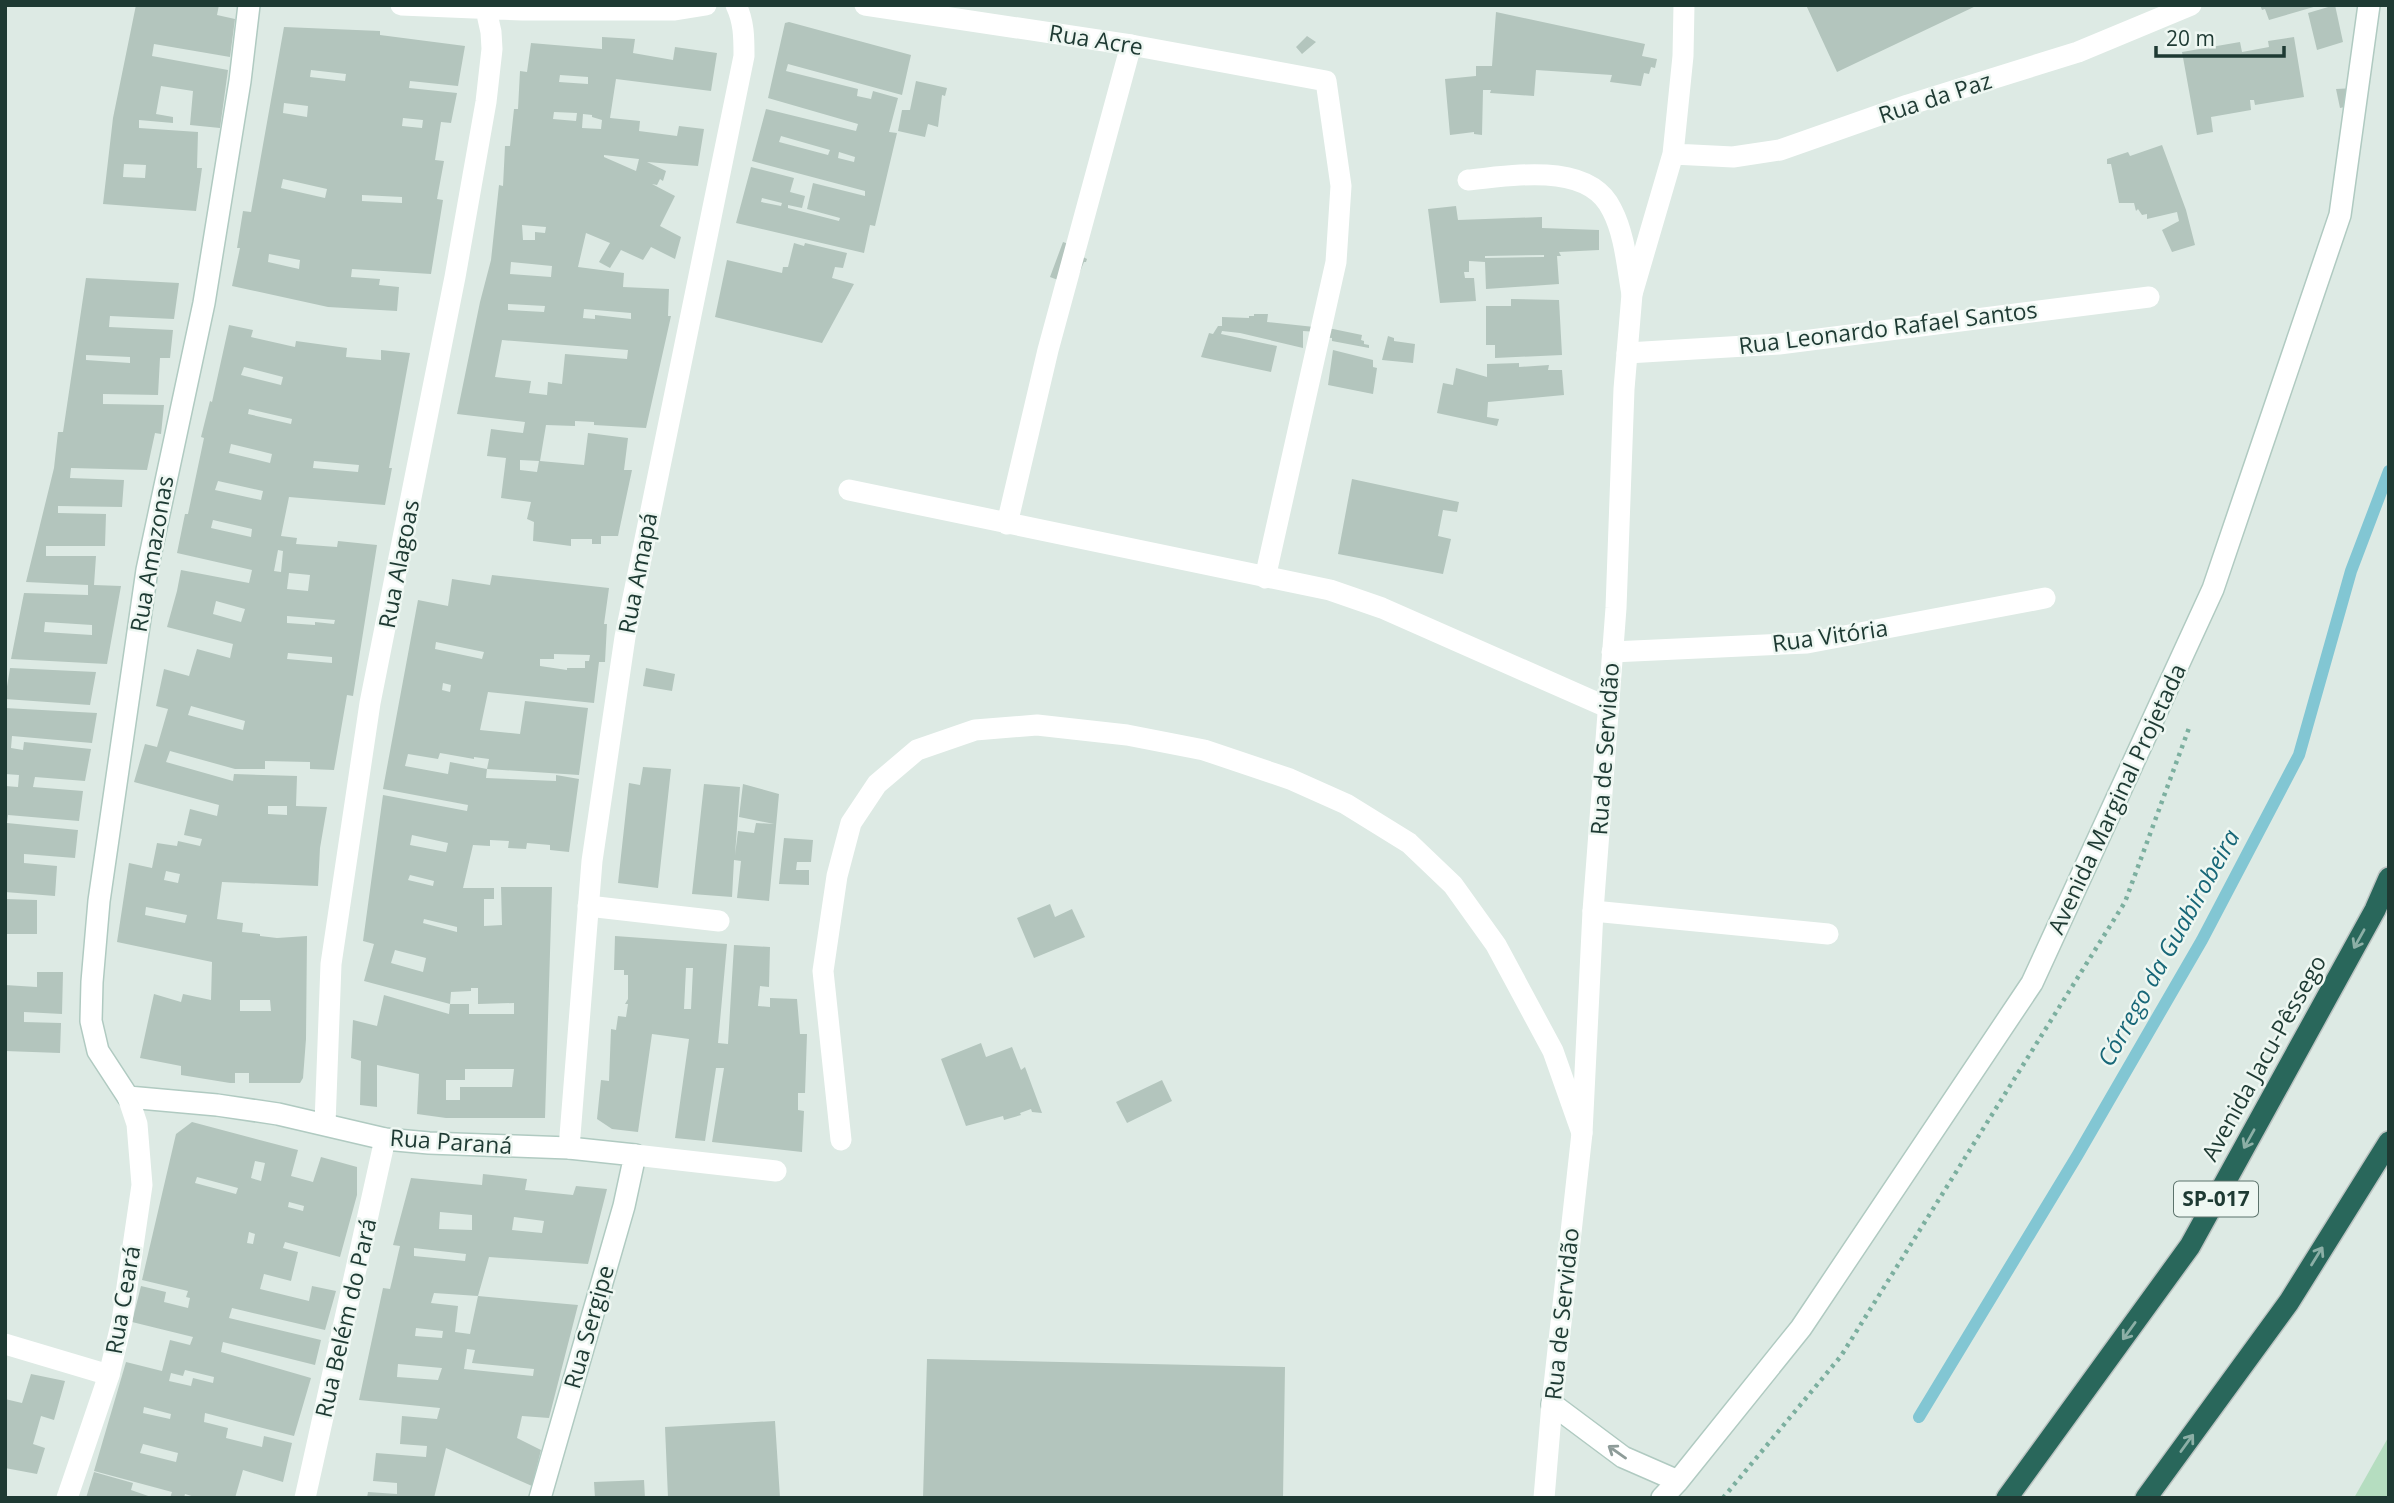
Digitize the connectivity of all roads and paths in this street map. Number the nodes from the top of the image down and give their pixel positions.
1 (249, 5) edge
2 (401, 5) edge
3 (706, 5) edge
4 (736, 5) edge
5 (865, 5) edge
6 (1684, 5) edge
7 (2190, 5) edge
8 (2369, 5) edge
9 (486, 6) edge
10 (1131, 45) junction
11 (1673, 155) junction
12 (1468, 180) dead end
13 (1632, 294) junction
14 (2149, 296) dead end
15 (1627, 353) junction
16 (849, 490) dead end
17 (1007, 524) junction
18 (1265, 578) junction
19 (2045, 598) dead end
20 (1612, 652) junction
21 (1609, 708) junction
22 (2389, 878) edge
23 (588, 906) junction
24 (1592, 911) junction
25 (719, 921) dead end
26 (1828, 934) dead end
27 (128, 1097) junction
28 (325, 1124) junction
29 (1582, 1133) junction
30 (385, 1139) junction
31 (841, 1140) dead end
32 (2389, 1142) edge
33 (569, 1148) junction
34 (635, 1155) junction
35 (776, 1171) dead end
36 (5, 1344) edge
37 (109, 1375) junction
38 (1552, 1404) junction
39 (1678, 1481) junction
40 (68, 1498) edge
41 (305, 1498) edge
42 (540, 1498) edge
43 (1544, 1498) edge
44 (1662, 1498) edge
45 (2007, 1498) edge
46 (2146, 1498) edge

1 - 27 street, Rua Amazonas
2 - 9 street
3 - 9 street
4 - 23 street, Rua Amapá
5 - 10 street, Rua Acre
6 - 11 street, Rua de Servidão
7 - 11 street, Rua da Paz
8 - 39 street, Avenida Marginal Projetada
9 - 28 street, Rua Alagoas
10 - 17 street
10 - 18 street, Rua Acre
11 - 13 street, Rua de Servidão
12 - 13 street
13 - 15 street, Rua de Servidão
14 - 15 street, Rua Leonardo Rafael Santos
15 - 20 street, Rua de Servidão
16 - 17 street
17 - 18 street
18 - 21 street
19 - 20 street, Rua Vitória
20 - 21 street, Rua de Servidão
21 - 24 street, Rua de Servidão
22 -> 45 highway, Avenida Jacu-Pêssego / SP-017
23 - 25 street
23 - 33 street, Rua Amapá
24 - 26 street
24 - 29 street, Rua de Servidão
27 - 28 street, Rua Paraná
27 - 37 street, Rua Ceará
28 - 30 street, Rua Paraná
29 - 31 street
29 - 38 street, Rua de Servidão
30 - 33 street, Rua Paraná
30 - 41 street, Rua Belém do Pará
46 -> 32 highway
33 - 34 street, Rua Paraná
34 - 35 street, Rua Paraná
34 - 42 street, Rua Sergipe
36 - 37 street
37 - 40 street, Rua Ceará
39 -> 38 street
38 - 43 street, Rua de Servidão
39 - 44 street, Avenida Marginal Projetada

